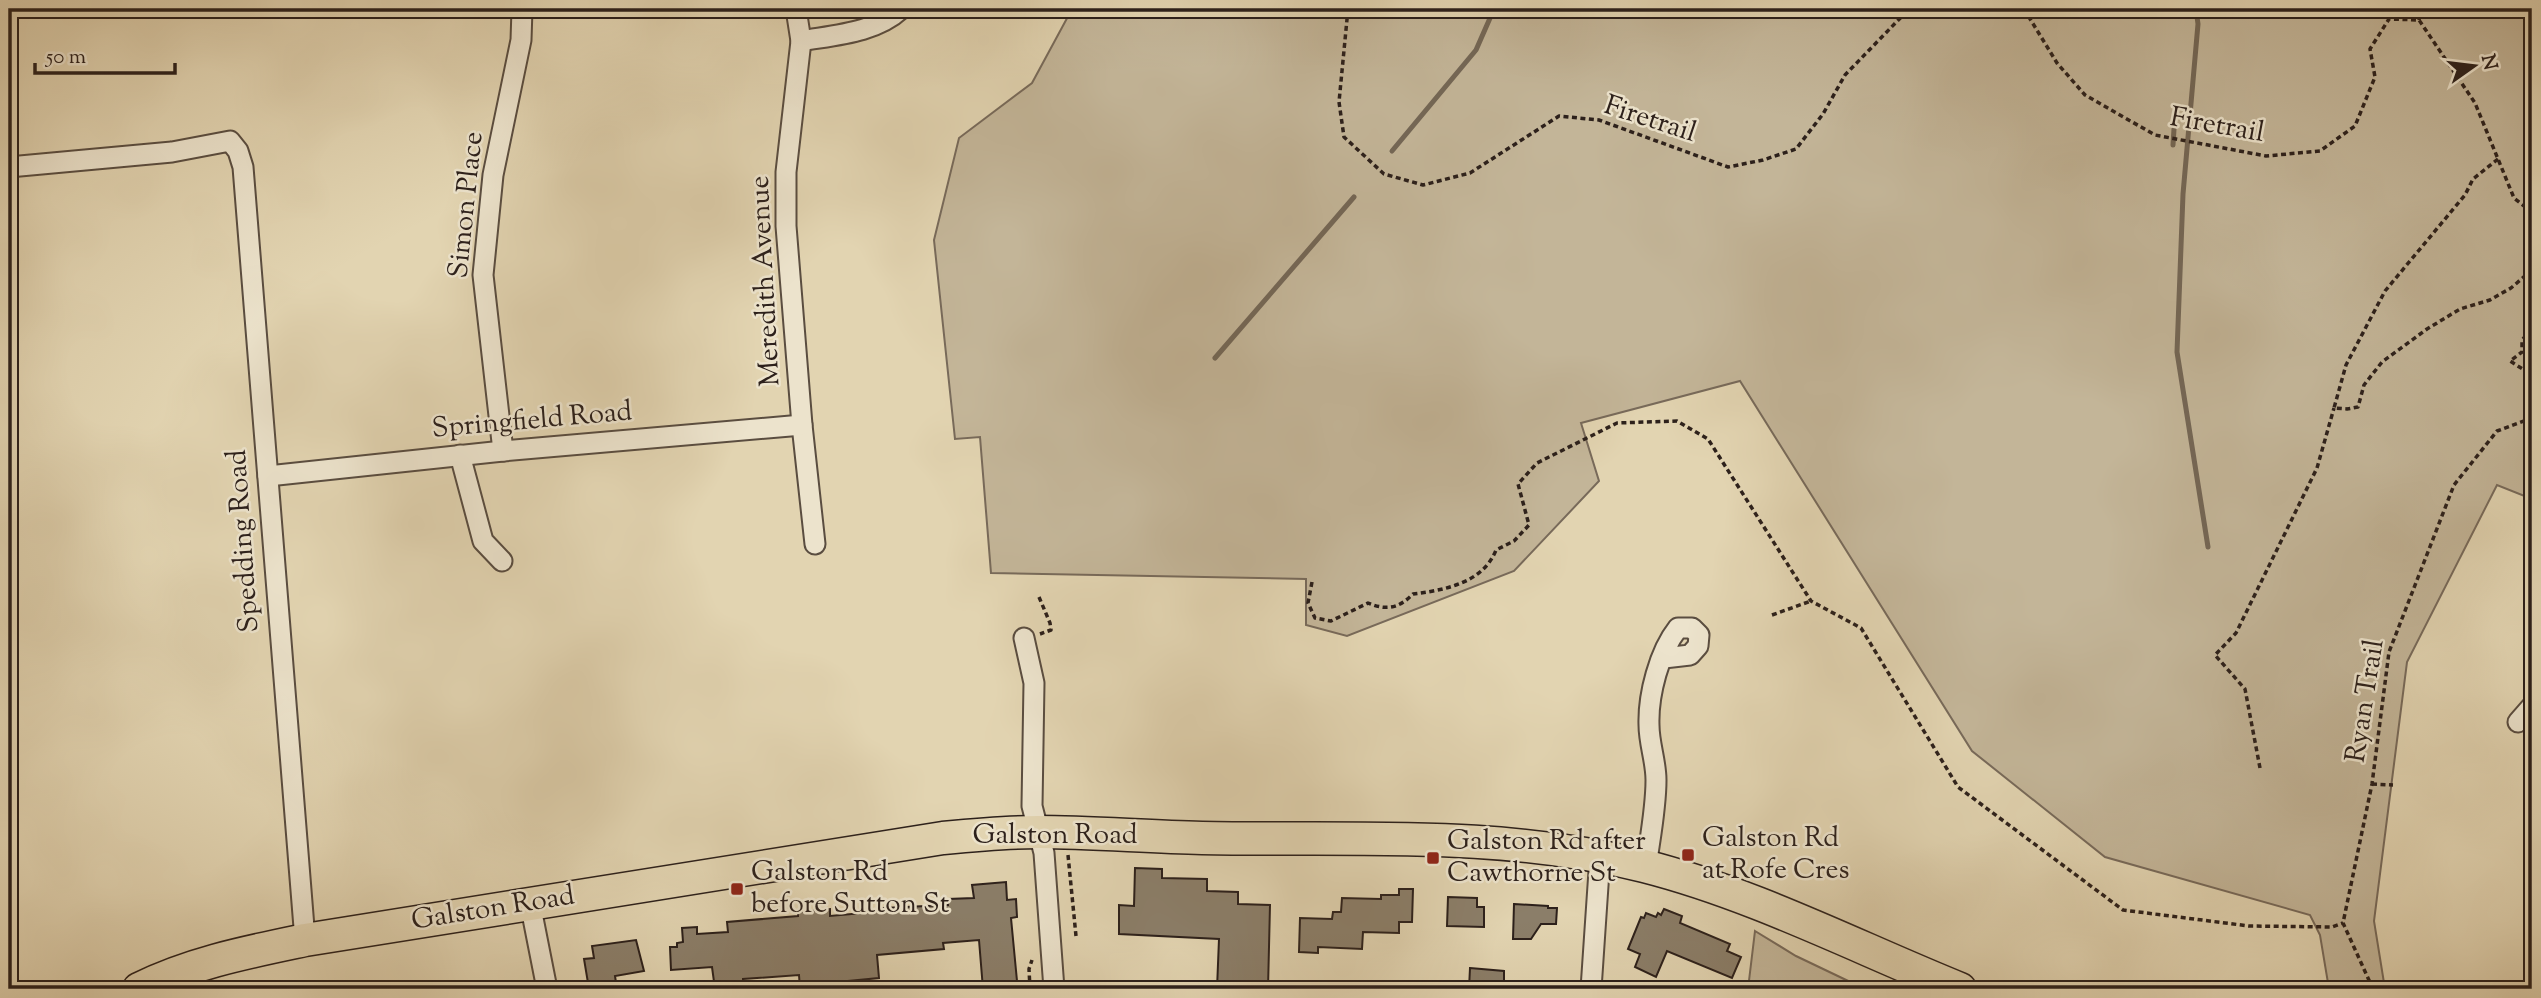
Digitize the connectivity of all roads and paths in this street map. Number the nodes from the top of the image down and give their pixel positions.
1 (522, 9) edge
2 (796, 9) edge
3 (901, 9) edge
4 (1348, 9) edge
5 (1909, 9) edge
6 (2024, 9) edge
7 (2421, 9) edge
8 (2419, 20) junction
9 (801, 41) junction
10 (2498, 159) junction
11 (9, 167) edge
12 (2532, 210) edge
13 (2532, 270) edge
14 (2532, 330) edge
15 (2532, 375) edge
16 (2334, 408) junction
17 (2532, 418) edge
18 (802, 425) junction
19 (503, 451) junction
20 (460, 455) junction
21 (268, 476) junction
22 (815, 544) dead end
23 (502, 561) dead end
24 (1312, 582) dead end
25 (1039, 597) dead end
26 (1811, 601) junction
27 (1772, 615) dead end
28 (1024, 638) joint
29 (1664, 658) dead end
30 (2532, 706) edge
31 (2518, 722) dead end
32 (2260, 768) dead end
33 (2372, 784) junction
34 (2393, 785) dead end
35 (1039, 832) junction
36 (1066, 854) dead end
37 (1600, 856) junction
38 (1646, 867) junction
39 (530, 903) junction
40 (2343, 923) junction
41 (1076, 936) dead end
42 (305, 940) junction
43 (139, 989) edge
44 (547, 989) edge
45 (1054, 989) edge
46 (1591, 989) edge
47 (1960, 989) edge
48 (2373, 989) edge

1 - 19 street, Simon Place
2 - 9 street, Meredith Avenue
3 - 9 street
4 - 5 path, Firetrail
6 - 8 path, Firetrail
7 - 8 path
8 - 10 path
9 - 18 street, Meredith Avenue
10 - 12 path
10 - 16 path
11 - 21 street, Spedding Road
13 - 16 path
14 - 15 path
16 - 32 path
17 - 33 path, Ryan Trail
18 - 19 street, Springfield Road
18 - 22 street, Meredith Avenue
19 - 20 street, Springfield Road
20 - 21 street, Springfield Road
20 - 23 street
21 - 42 street, Spedding Road
24 - 26 path
25 - 28 path
26 - 27 path
26 - 40 path
28 - 35 street
29 - 38 street
30 - 31 street
33 - 34 path
33 - 40 path, Ryan Trail
35 - 37 main road, Galston Road
35 - 39 main road, Galston Road
35 - 45 street
36 - 41 path
37 - 38 main road, Galston Road
37 - 46 street
38 - 47 main road, Galston Road
39 - 42 main road, Galston Road
39 - 44 street
40 - 48 path
42 - 43 main road, Galston Road

